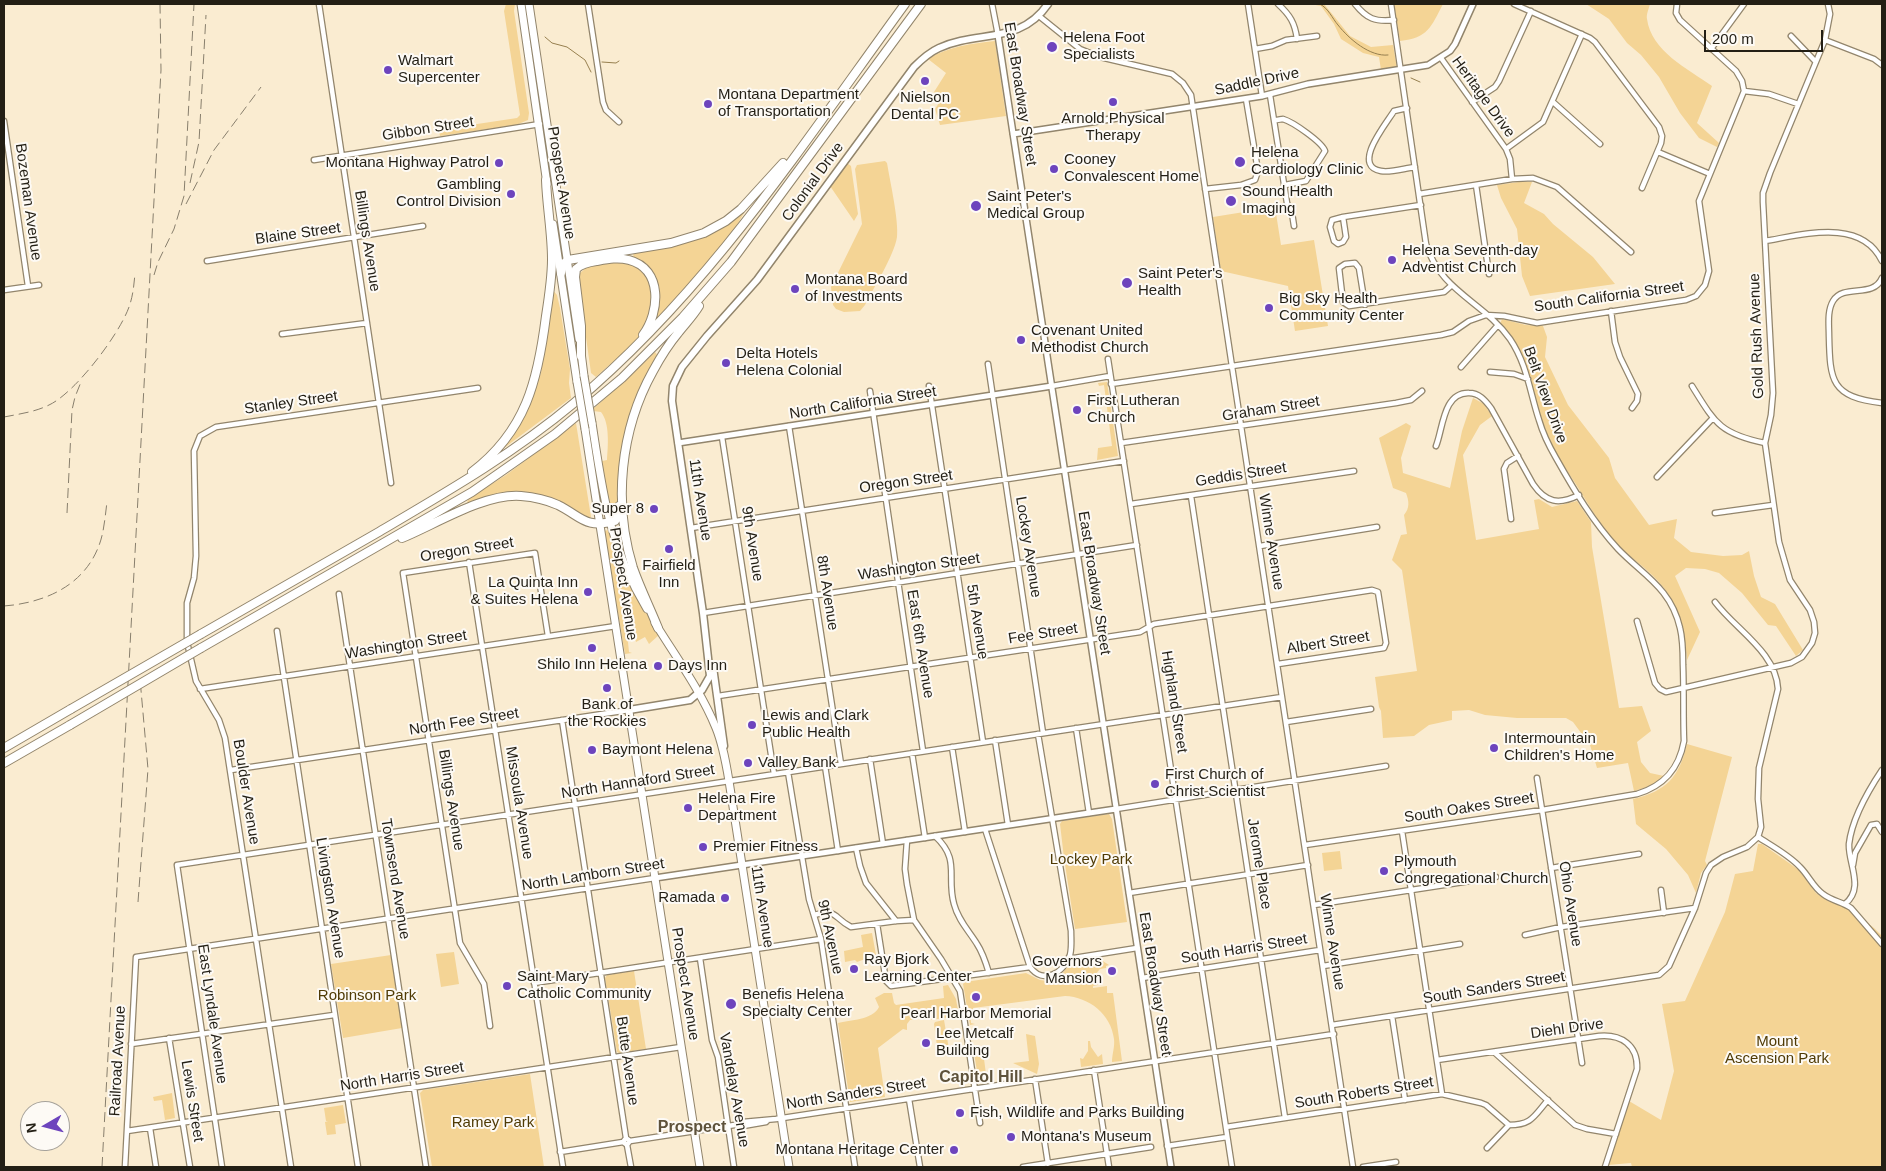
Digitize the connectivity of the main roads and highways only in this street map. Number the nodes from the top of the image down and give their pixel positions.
1 (521, 4) edge
2 (529, 4) edge
3 (905, 4) edge
4 (921, 4) edge
5 (1048, 4) edge
6 (810, 134) junction
7 (546, 180) junction
8 (567, 260) junction
9 (561, 273) junction
10 (703, 295) junction
11 (581, 356) junction
12 (609, 373) junction
13 (678, 443) joint
14 (626, 444) junction
15 (442, 495) junction
16 (609, 522) junction
17 (599, 523) junction
18 (384, 544) junction
19 (658, 628) junction
20 (708, 650) junction
21 (698, 693) junction
22 (629, 710) junction
23 (4, 748) edge
24 (725, 762) junction
25 (4, 763) edge
26 (700, 1167) edge
27 (789, 1167) edge

1 - 7 highway, Prospect Avenue
2 - 8 highway, Prospect Avenue
3 - 6 highway
4 - 10 highway
5 - 13 main road, Colonial Drive
6 - 8 highway
6 - 12 highway
7 - 9 highway, Prospect Avenue
7 - 15 highway
8 - 9 highway
8 - 11 highway, Prospect Avenue
9 - 17 highway, Prospect Avenue, bridge
10 - 14 highway
10 - 18 highway
11 - 12 highway
11 - 16 highway, Prospect Avenue, bridge
12 - 15 highway
13 - 20 main road, 11th Avenue
14 - 16 highway
14 - 19 highway
15 - 23 highway, bridge
16 - 17 highway
16 - 19 highway, Prospect Avenue
17 - 18 highway
17 - 22 highway, Prospect Avenue
18 - 25 highway, bridge
19 - 21 highway, Prospect Avenue
20 - 21 main road, 11th Avenue
20 - 24 main road, 11th Avenue
21 - 22 main road, North Fee Street
21 - 24 highway, Prospect Avenue
22 - 26 highway, Prospect Avenue
24 - 27 highway, 11th Avenue

